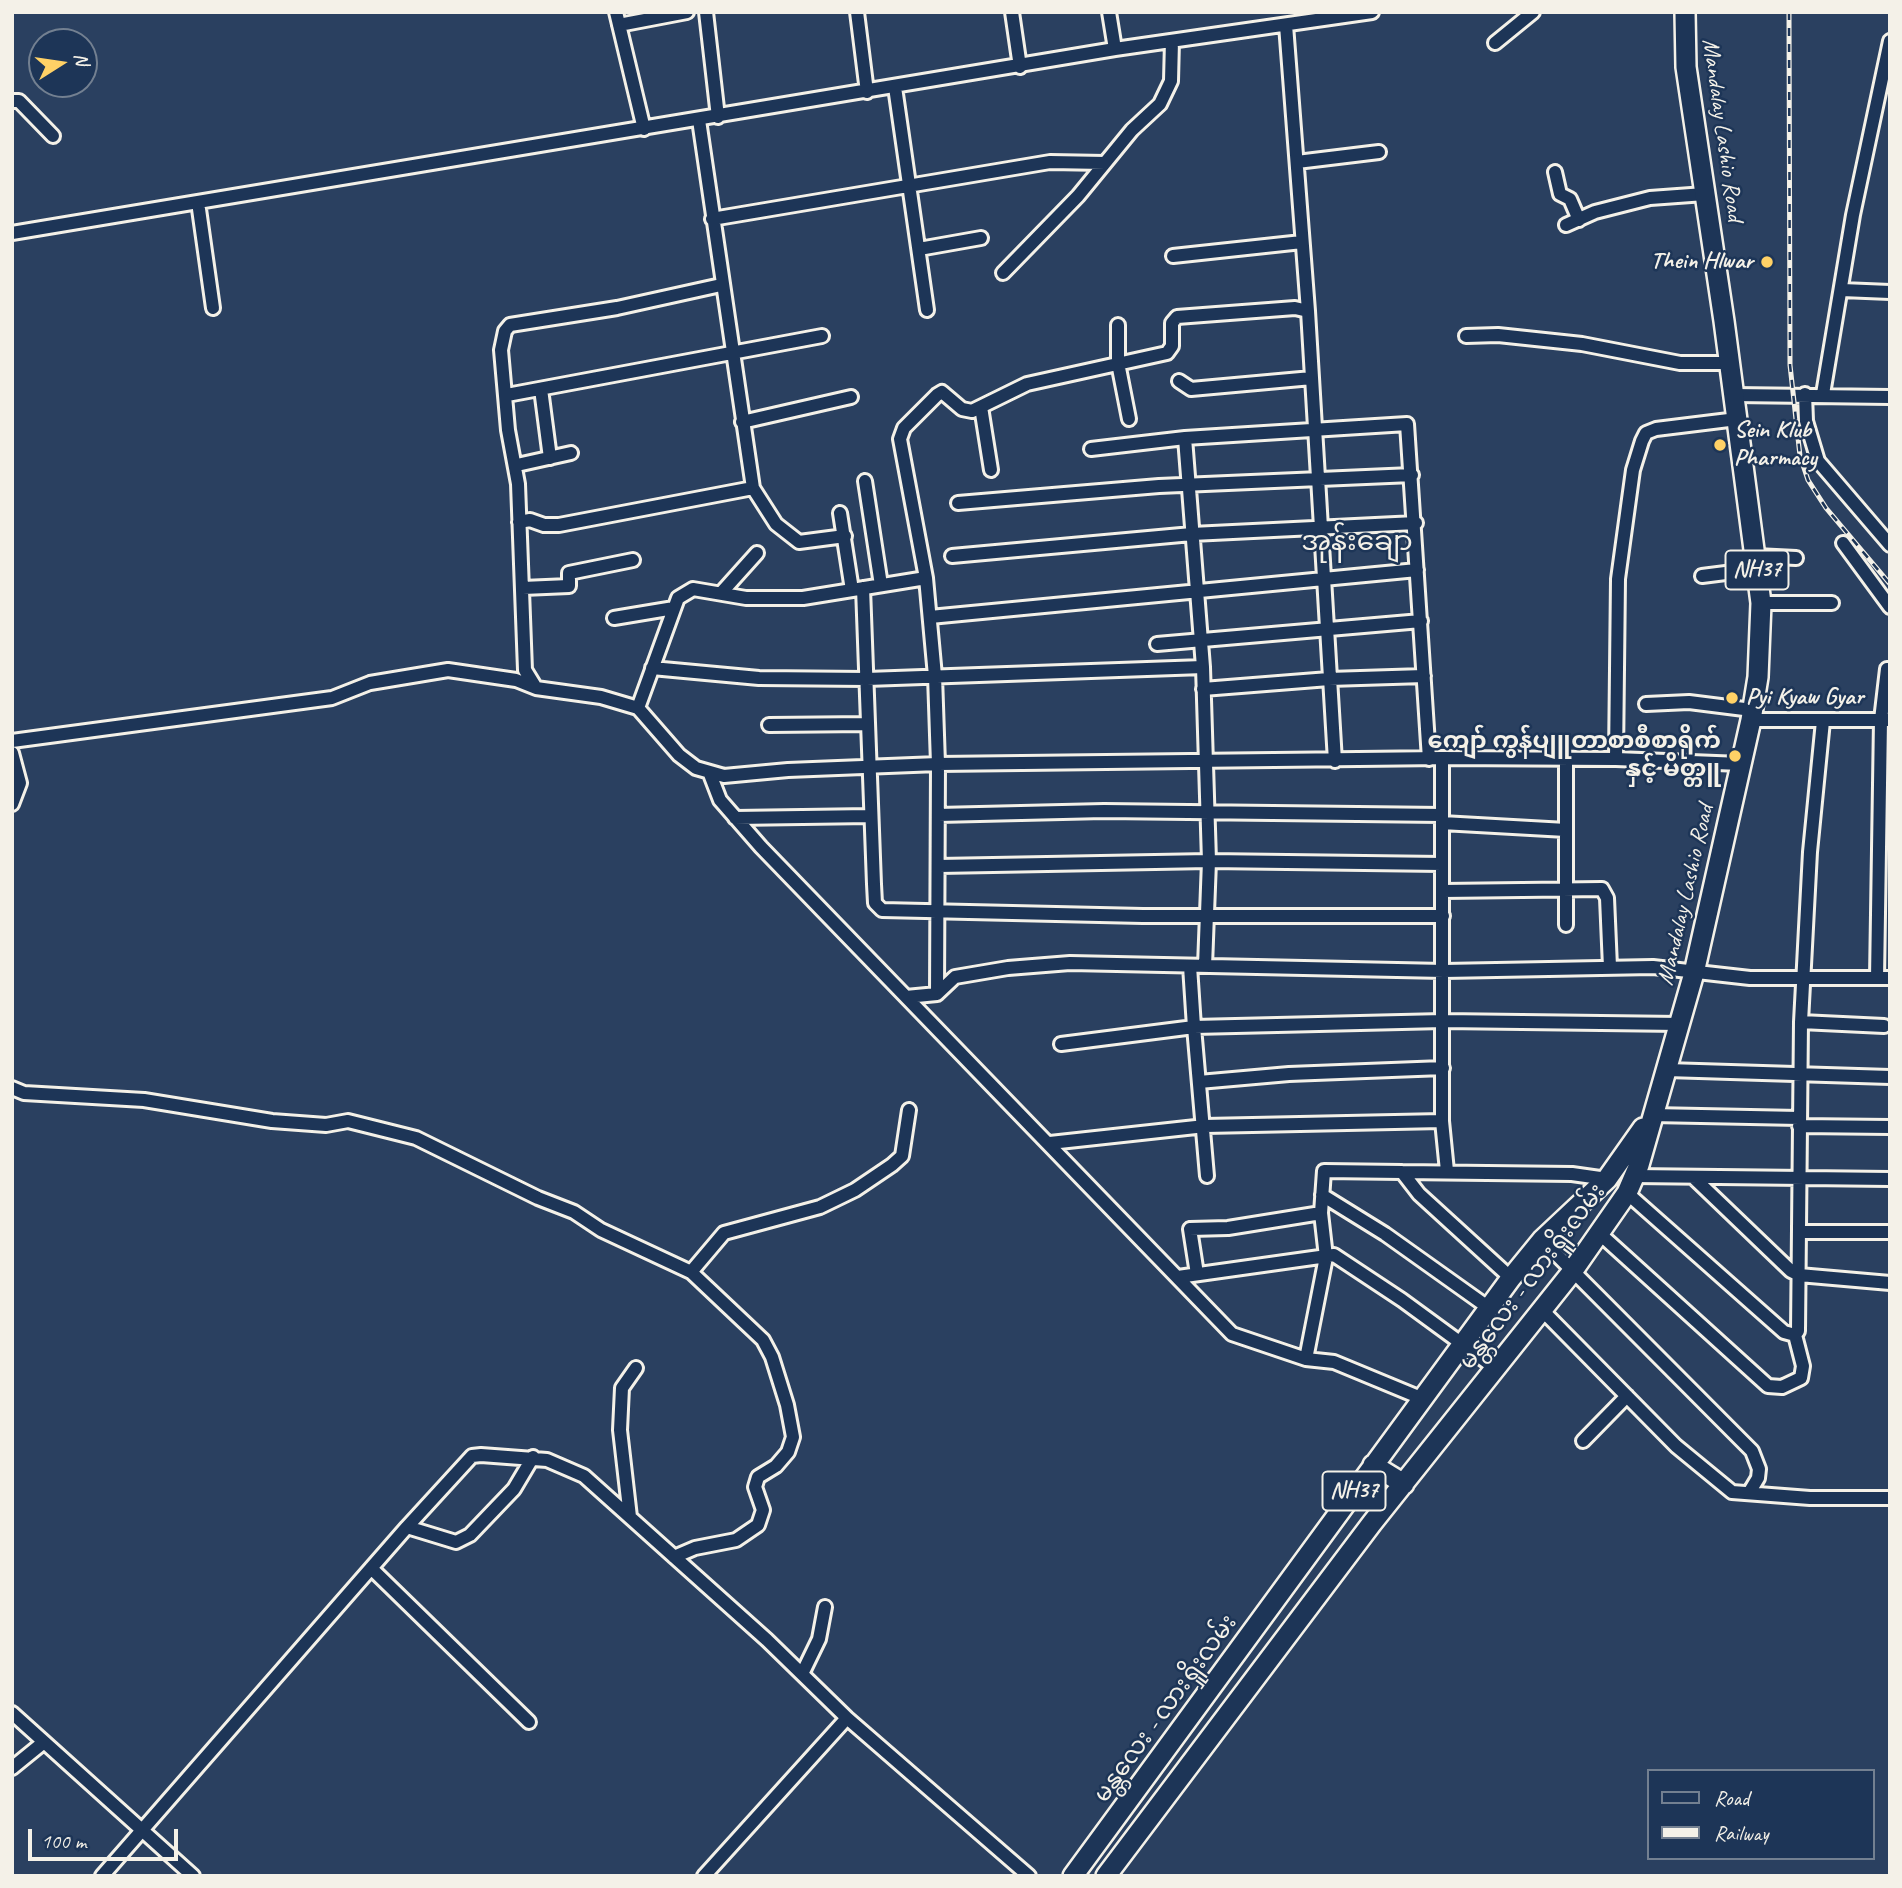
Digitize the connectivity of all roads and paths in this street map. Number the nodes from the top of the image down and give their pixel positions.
1 (687, 12) edge
2 (706, 12) edge
3 (857, 12) edge
4 (1012, 12) edge
5 (1109, 12) edge
6 (1372, 12) edge
7 (1533, 12) edge
8 (1685, 12) edge
9 (617, 18) edge
10 (1286, 25) junction
11 (1172, 41) junction
12 (1890, 41) edge
13 (1496, 43) dead end
14 (1115, 49) junction
15 (1020, 67) junction
16 (895, 87) junction
17 (867, 92) junction
18 (12, 101) edge
19 (718, 117) junction
20 (699, 120) junction
21 (644, 129) junction
22 (53, 136) dead end
23 (1379, 152) dead end
24 (1297, 162) junction
25 (1105, 163) junction
26 (1555, 172) dead end
27 (910, 186) junction
28 (1705, 194) junction
29 (198, 202) junction
30 (712, 219) junction
31 (12, 233) edge
32 (981, 238) dead end
33 (1302, 243) junction
34 (919, 249) junction
35 (1173, 256) dead end
36 (1003, 273) dead end
37 (721, 285) junction
38 (1842, 290) junction
39 (1890, 292) edge
40 (213, 308) dead end
41 (927, 310) dead end
42 (1308, 311) junction
43 (1118, 326) dead end
44 (822, 336) dead end
45 (1466, 336) dead end
46 (731, 355) junction
47 (1118, 363) junction
48 (1730, 363) junction
49 (1312, 378) junction
50 (1179, 381) dead end
51 (541, 389) junction
52 (1805, 394) junction
53 (1823, 394) junction
54 (507, 395) junction
55 (1734, 395) junction
56 (850, 397) dead end
57 (1890, 397) edge
58 (981, 407) junction
59 (1129, 419) dead end
60 (1737, 419) junction
61 (742, 422) junction
62 (1315, 429) junction
63 (1185, 438) junction
64 (1091, 449) dead end
65 (571, 453) dead end
66 (550, 458) junction
67 (517, 465) junction
68 (990, 470) dead end
69 (1412, 475) junction
70 (1316, 479) junction
71 (865, 481) dead end
72 (1189, 485) junction
73 (753, 488) junction
74 (958, 503) dead end
75 (840, 513) dead end
76 (519, 522) junction
77 (1416, 523) junction
78 (1319, 529) junction
79 (1192, 534) junction
80 (845, 536) junction
81 (1843, 543) dead end
82 (1890, 545) edge
83 (757, 553) dead end
84 (952, 556) dead end
85 (1796, 558) dead end
86 (633, 560) dead end
87 (1756, 562) junction
88 (1417, 570) junction
89 (1702, 576) dead end
90 (926, 578) junction
91 (1322, 579) junction
92 (881, 585) junction
93 (523, 588) junction
94 (857, 589) junction
95 (1198, 589) junction
96 (722, 592) junction
97 (1761, 603) junction
98 (1832, 603) dead end
99 (1890, 607) edge
100 (674, 608) junction
101 (930, 617) junction
102 (614, 618) dead end
103 (1421, 621) junction
104 (1326, 630) junction
105 (1202, 641) junction
106 (1157, 644) dead end
107 (1203, 667) junction
108 (652, 668) junction
109 (1887, 669) dead end
110 (520, 675) junction
111 (935, 676) junction
112 (1424, 676) junction
113 (867, 679) junction
114 (1329, 679) junction
115 (1203, 689) junction
116 (1646, 704) dead end
117 (638, 708) junction
118 (1751, 715) junction
119 (1885, 720) edge
120 (1823, 721) junction
121 (867, 723) junction
122 (769, 725) dead end
123 (12, 741) edge
124 (12, 753) edge
125 (1435, 758) junction
126 (1566, 758) junction
127 (1616, 759) junction
128 (1335, 761) junction
129 (1206, 763) junction
130 (938, 764) junction
131 (1741, 764) junction
132 (868, 767) junction
133 (710, 774) junction
134 (12, 804) edge
135 (1209, 812) junction
136 (938, 815) junction
137 (870, 816) junction
138 (735, 818) junction
139 (1442, 819) junction
140 (1566, 830) junction
141 (1209, 861) junction
142 (1443, 864) junction
143 (939, 866) junction
144 (1443, 891) junction
145 (1566, 891) junction
146 (939, 912) junction
147 (1206, 914) junction
148 (1443, 916) junction
149 (1566, 925) dead end
150 (1190, 966) junction
151 (1205, 966) junction
152 (1610, 967) junction
153 (1444, 971) junction
154 (1695, 973) junction
155 (1883, 978) edge
156 (1804, 979) junction
157 (937, 994) junction
158 (906, 997) junction
159 (1443, 1021) junction
160 (1801, 1023) junction
161 (1680, 1024) junction
162 (1884, 1026) dead end
163 (1195, 1027) junction
164 (1061, 1044) dead end
165 (1443, 1068) junction
166 (1667, 1070) junction
167 (1800, 1073) junction
168 (1890, 1077) edge
169 (1199, 1082) junction
170 (12, 1088) edge
171 (909, 1110) dead end
172 (1651, 1117) junction
173 (1442, 1121) junction
174 (1799, 1122) junction
175 (1205, 1126) junction
176 (1890, 1127) edge
177 (1050, 1143) junction
178 (1447, 1171) junction
179 (1402, 1172) junction
180 (1207, 1176) dead end
181 (1694, 1178) junction
182 (1800, 1178) junction
183 (1607, 1179) junction
184 (1890, 1179) edge
185 (1630, 1184) junction
186 (1322, 1195) junction
187 (1321, 1213) junction
188 (1800, 1232) junction
189 (1890, 1232) edge
190 (1599, 1233) junction
191 (1542, 1240) junction
192 (1326, 1257) junction
193 (691, 1272) junction
194 (1572, 1272) junction
195 (1197, 1274) junction
196 (1799, 1275) junction
197 (1178, 1277) junction
198 (1511, 1278) junction
199 (1890, 1283) edge
200 (1489, 1308) junction
201 (1542, 1310) junction
202 (1795, 1335) junction
203 (1461, 1345) junction
204 (1306, 1359) junction
205 (636, 1368) dead end
206 (1496, 1368) junction
207 (1626, 1396) junction
208 (1421, 1398) junction
209 (1583, 1441) dead end
210 (533, 1457) junction
211 (1373, 1465) junction
212 (1404, 1484) junction
213 (1749, 1493) junction
214 (1890, 1497) edge
215 (629, 1517) junction
216 (407, 1527) junction
217 (674, 1557) junction
218 (371, 1568) junction
219 (825, 1607) dead end
220 (802, 1674) junction
221 (12, 1713) edge
222 (848, 1718) junction
223 (529, 1721) dead end
224 (44, 1742) junction
225 (12, 1768) edge
226 (143, 1829) junction
227 (102, 1876) edge
228 (193, 1876) edge
229 (704, 1876) edge
230 (1029, 1876) edge
231 (1073, 1876) edge
232 (1106, 1876) edge

1 - 9 street
2 - 19 street
3 - 17 street
4 - 15 street
5 - 14 street
6 - 10 street
7 - 13 street
8 - 28 highway, Mandalay Lashio Road / NH37
9 - 21 street
10 - 11 street
10 - 24 street
11 - 14 street
11 - 25 street
12 - 38 street
14 - 15 street
15 - 16 street
16 - 17 street
16 - 27 street
17 - 19 street
18 - 22 street
19 - 20 street
20 - 21 street
20 - 30 street
21 - 29 street
23 - 24 street
24 - 33 street
25 - 27 street
25 - 36 street
26 - 28 street
27 - 30 street
27 - 34 street
28 - 48 highway, Mandalay Lashio Road / NH37
29 - 31 street
29 - 40 street
30 - 37 street
32 - 34 street
33 - 35 street
33 - 42 street
34 - 41 street
37 - 46 street
37 - 54 street
38 - 39 street
38 - 53 street
42 - 47 street
42 - 49 street
43 - 47 street
44 - 46 street
45 - 48 street
46 - 51 street
46 - 61 street
47 - 58 street
47 - 59 street
48 - 55 highway, Mandalay Lashio Road / NH37
49 - 50 street
49 - 62 street
51 - 54 street
51 - 66 street
52 - 53 street
52 - 55 street
52 - 82 street
53 - 57 street
54 - 67 street
55 - 60 highway, Mandalay Lashio Road / NH37
56 - 61 street
58 - 68 street
58 - 90 street
60 - 87 highway, Mandalay Lashio Road / NH37
60 - 127 street
61 - 73 street
62 - 63 street
62 - 69 street
62 - 70 street
63 - 64 street
63 - 72 street
65 - 66 street
66 - 67 street
67 - 76 street
69 - 70 street
69 - 77 street
70 - 72 street
70 - 78 street
71 - 92 street
72 - 74 street
72 - 79 street
73 - 76 street
73 - 80 street
75 - 80 street
76 - 93 street
77 - 78 street
77 - 88 street
78 - 79 street
78 - 91 street
79 - 84 street
79 - 95 street
80 - 94 street
81 - 99 street
83 - 96 street
85 - 87 street
86 - 93 street
87 - 89 street
87 - 97 highway, Mandalay Lashio Road / NH37
88 - 91 street
88 - 103 street
90 - 92 street
90 - 101 street
91 - 95 street
91 - 104 street
92 - 94 street
93 - 110 street
94 - 96 street
94 - 113 street
95 - 101 street
95 - 105 street
96 - 100 street
97 - 98 street
97 - 118 highway, Mandalay Lashio Road / NH37
100 - 102 street
100 - 108 street
101 - 111 street
103 - 104 street
103 - 112 street
104 - 105 street
104 - 114 street
105 - 106 street
105 - 107 street
107 - 111 street
107 - 115 street
108 - 113 street
108 - 117 street
109 - 119 street
110 - 117 street
110 - 123 street
111 - 113 street
111 - 130 street
112 - 114 street
112 - 125 street
113 - 121 street
114 - 115 street
114 - 128 street
115 - 129 street
116 - 118 street
117 - 133 street
118 - 120 street
118 - 131 highway, Mandalay Lashio Road / NH37
119 - 120 street
119 - 155 street
120 - 156 street
121 - 122 street
121 - 132 street
124 - 134 street
125 - 126 street
125 - 128 street
125 - 139 street
126 - 127 street
126 - 140 street
127 - 131 street
128 - 129 street
129 - 130 street
129 - 135 street
130 - 132 street
130 - 136 street
131 - 154 highway, Mandalay Lashio Road / NH37
132 - 133 street
132 - 137 street
133 - 138 street
135 - 136 street
135 - 139 street
135 - 141 street
136 - 143 street
137 - 138 street
137 - 146 street
138 - 158 street
139 - 140 street
139 - 142 street
140 - 145 street
141 - 142 street
141 - 143 street
141 - 147 street
142 - 144 street
143 - 146 street
144 - 145 street
144 - 148 street
145 - 149 street
145 - 152 street
146 - 147 street
146 - 157 street
147 - 148 street
147 - 151 street
148 - 153 street
150 - 151 street
150 - 157 street
150 - 163 street
151 - 153 street
152 - 153 street
152 - 154 street
153 - 159 street
154 - 156 street
154 - 161 highway, Mandalay Lashio Road / NH37
155 - 156 street
156 - 160 street
157 - 158 street
158 - 177 street
159 - 161 street
159 - 163 street
159 - 165 street
160 - 162 street
160 - 167 street
161 - 166 highway, Mandalay Lashio Road / NH37
163 - 164 street
163 - 169 street
165 - 169 street
165 - 173 street
166 - 167 street
166 - 172 highway, Mandalay Lashio Road / NH37
167 - 168 street
167 - 174 street
169 - 175 street
170 - 193 street
171 - 193 street
172 - 174 street
172 - 183 highway, မန္တလေး - လားရှိုးလမ်း / NH37
172 - 185 highway, မန္တလေး - လားရှိုးလမ်း / NH37
173 - 175 street
173 - 178 street
174 - 176 street
174 - 182 street
175 - 177 street
175 - 180 street
177 - 197 street
178 - 179 street
178 - 183 street
179 - 186 street
179 - 198 street
181 - 182 street
181 - 185 street
181 - 196 street
182 - 184 street
182 - 188 street
183 - 191 highway, မန္တလေး - လားရှိုးလမ်း / NH37
185 - 190 highway, မန္တလေး - လားရှိုးလမ်း / NH37
185 - 202 street
186 - 187 street
186 - 200 street
187 - 192 street
187 - 195 street
188 - 189 street
188 - 196 street
190 - 194 highway, မန္တလေး - လားရှိုးလမ်း / NH37
190 - 202 street
191 - 194 street
191 - 198 highway, မန္တလေး - လားရှိုးလမ်း / NH37
192 - 195 street
192 - 203 street
192 - 204 street
193 - 217 street
194 - 201 highway, မန္တလေး - လားရှိုးလမ်း / NH37
194 - 213 street
195 - 197 street
196 - 199 street
196 - 202 street
197 - 204 street
198 - 200 highway, မန္တလေး - လားရှိုးလမ်း / NH37
200 - 203 highway, မန္တလေး - လားရှိုးလမ်း / NH37
201 - 206 highway, မန္တလေး - လားရှိုးလမ်း / NH37
201 - 207 street
203 - 206 street
203 - 208 highway, မန္တလေး - လားရှိုးလမ်း / NH37
204 - 208 street
205 - 215 street
206 - 212 highway, မန္တလေး - လားရှိုးလမ်း / NH37
207 - 209 street
207 - 213 street
208 - 211 highway, မန္တလေး - လားရှိုးလမ်း / NH37
210 - 215 street
210 - 216 street
210 - 216 street
211 - 212 highway
211 - 231 highway, မန္တလေး - လားရှိုးလမ်း / NH37
212 - 232 highway, မန္တလေး - လားရှိုးလမ်း / NH37
213 - 214 street
215 - 217 street
216 - 218 street
217 - 220 street
218 - 223 street
218 - 226 street
219 - 220 street
220 - 222 street
221 - 224 street
222 - 229 street
222 - 230 street
224 - 225 street
224 - 226 street
226 - 227 street
226 - 228 street

